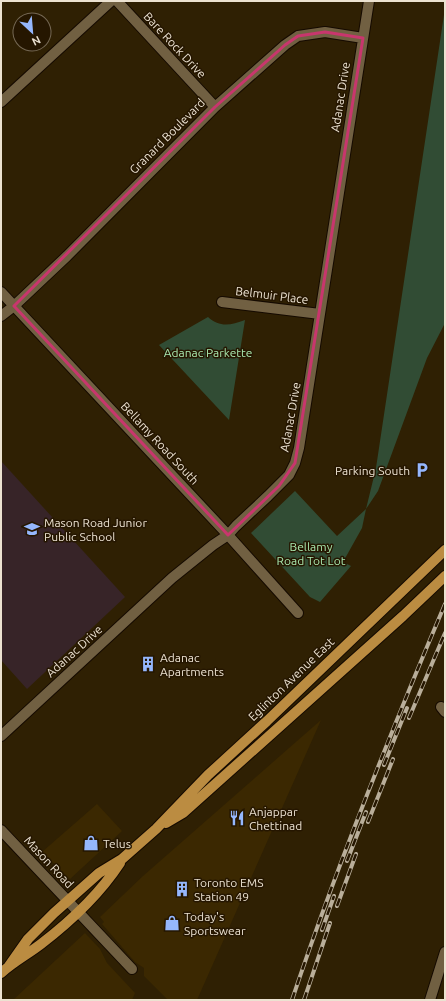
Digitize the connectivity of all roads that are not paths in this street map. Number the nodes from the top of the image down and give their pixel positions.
1 (111, 1) edge
2 (117, 1) edge
3 (369, 1) edge
4 (363, 38) junction
5 (1, 102) edge
6 (215, 106) junction
7 (1, 292) edge
8 (222, 302) dead end
9 (14, 306) junction
10 (320, 314) junction
11 (1, 316) edge
12 (228, 535) junction
13 (445, 550) edge
14 (445, 576) edge
15 (298, 613) dead end
16 (1, 736) edge
17 (156, 829) junction
18 (1, 830) edge
19 (122, 859) junction
20 (67, 901) junction
21 (78, 912) junction
22 (444, 958) edge
23 (9, 966) junction
24 (132, 970) dead end
25 (1, 973) edge
26 (430, 1000) edge

1 - 5 street
2 - 6 street, Bare Rock Drive
3 - 4 street, Adanac Drive
4 - 6 street, Granard Boulevard
4 - 10 street, Adanac Drive
6 - 9 street, Granard Boulevard
7 - 9 street, Bellamy Road South
8 - 10 street, Belmuir Place
9 - 11 street, Granard Boulevard
9 - 12 street, Bellamy Road South
10 - 12 street, Adanac Drive
12 - 15 street, Bellamy Road South
12 - 16 street, Adanac Drive
13 - 17 main road, Eglinton Avenue East
14 - 17 main road, Eglinton Avenue East
17 - 19 main road, Eglinton Avenue East
18 - 20 street, Mason Road
19 - 20 main road, Eglinton Avenue East
19 - 21 main road, Eglinton Avenue East
20 - 21 street, Mason Road
20 - 23 main road, Eglinton Avenue East
21 - 23 main road, Eglinton Avenue East
21 - 24 street, Mason Road
22 - 26 street
23 - 25 main road, Eglinton Avenue East

